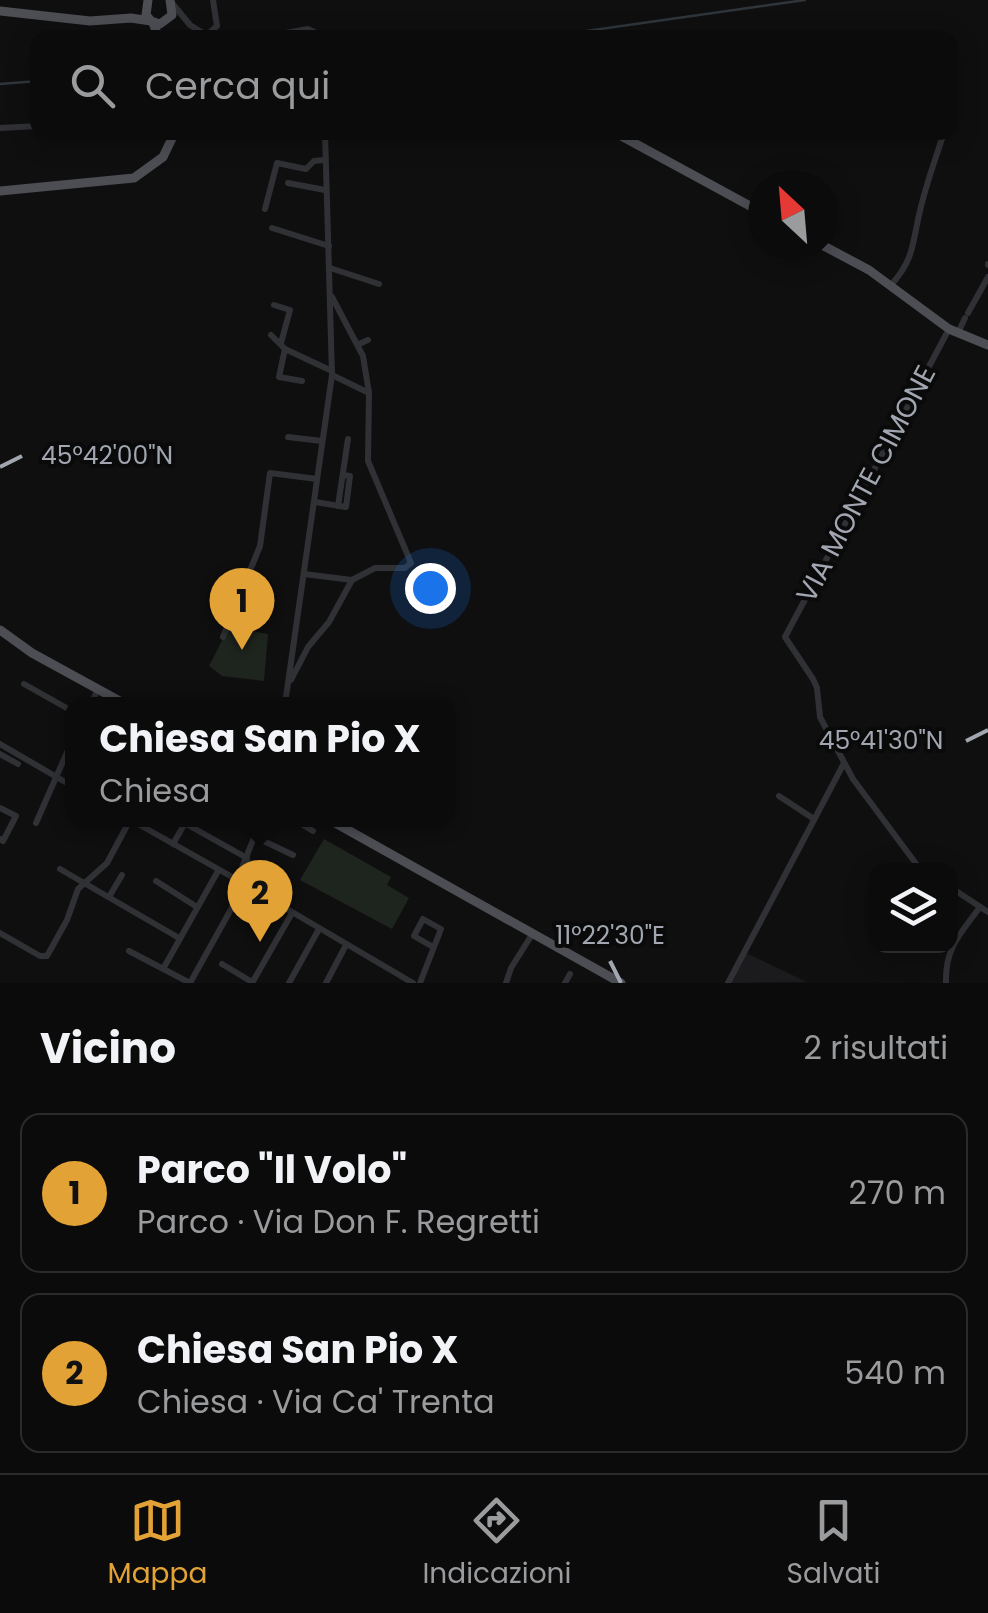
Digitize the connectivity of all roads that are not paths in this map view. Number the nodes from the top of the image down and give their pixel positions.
1 (212, 0) edge
2 (147, 1) edge
3 (171, 2) edge
4 (0, 11) edge
5 (116, 19) junction
6 (162, 29) edge
7 (197, 30) edge
8 (213, 30) edge
9 (30, 126) edge
10 (0, 128) edge
11 (169, 140) edge
12 (325, 140) edge
13 (629, 140) edge
14 (941, 140) edge
15 (324, 160) junction
16 (288, 183) dead end
17 (325, 190) junction
18 (0, 192) edge
19 (748, 205) edge
20 (265, 208) dead end
21 (272, 228) dead end
22 (329, 246) junction
23 (838, 254) edge
24 (330, 268) junction
25 (988, 276) edge
26 (379, 284) dead end
27 (891, 285) junction
28 (331, 296) junction
29 (274, 305) dead end
30 (953, 331) junction
31 (271, 335) dead end
32 (368, 340) dead end
33 (359, 344) junction
34 (988, 345) edge
35 (282, 347) junction
36 (332, 373) junction
37 (302, 381) dead end
38 (369, 393) junction
39 (288, 438) dead end
40 (348, 439) dead end
41 (322, 441) junction
42 (317, 479) junction
43 (314, 502) junction
44 (304, 574) junction
45 (352, 580) junction
46 (0, 630) edge
47 (222, 637) dead end
48 (289, 680) junction
49 (24, 684) dead end
50 (98, 689) junction
51 (94, 697) edge
52 (112, 697) edge
53 (286, 697) edge
54 (65, 707) edge
55 (0, 744) edge
56 (0, 754) edge
57 (65, 757) edge
58 (844, 762) junction
59 (18, 764) dead end
60 (56, 776) junction
61 (65, 782) edge
62 (779, 796) dead end
63 (0, 808) edge
64 (814, 819) junction
65 (36, 823) dead end
66 (126, 827) edge
67 (143, 827) edge
68 (180, 827) edge
69 (192, 827) edge
70 (259, 827) edge
71 (306, 827) edge
72 (343, 827) edge
73 (312, 831) dead end
74 (255, 837) junction
75 (0, 839) edge
76 (173, 844) junction
77 (293, 855) dead end
78 (246, 859) junction
79 (918, 863) edge
80 (60, 869) dead end
81 (218, 871) junction
82 (122, 875) dead end
83 (240, 880) junction
84 (156, 882) dead end
85 (282, 882) dead end
86 (83, 883) junction
87 (958, 892) edge
88 (109, 897) junction
89 (197, 907) junction
90 (986, 910) edge
91 (292, 913) junction
92 (319, 929) junction
93 (533, 932) junction
94 (0, 933) edge
95 (180, 938) junction
96 (346, 945) junction
97 (433, 947) junction
98 (129, 952) dead end
99 (222, 964) dead end
100 (163, 968) junction
101 (570, 974) dead end
102 (611, 980) edge
103 (252, 982) edge
104 (190, 983) edge
105 (290, 983) edge
106 (326, 983) edge
107 (412, 983) edge
108 (420, 983) edge
109 (506, 983) edge
110 (566, 983) edge
111 (621, 983) edge
112 (728, 983) edge
113 (946, 983) edge

1 - 8 street
2 - 5 main road
2 - 6 main road
3 - 6 main road
3 - 7 street
4 - 5 main road
5 - 6 main road
9 - 10 street
11 - 18 main road
12 - 15 street
13 - 19 main road
14 - 27 street
15 - 17 street
15 - 20 street
16 - 17 street
17 - 22 street
21 - 22 street
22 - 24 street
23 - 27 main road
24 - 26 street
24 - 28 street
25 - 30 street, VIA MONTE CIMONE
27 - 30 main road
28 - 33 street
28 - 36 street
29 - 35 street
30 - 34 main road
30 - 58 street, VIA MONTE CIMONE
31 - 35 street
32 - 33 street
33 - 38 street
35 - 36 street
35 - 37 street
36 - 38 street
36 - 41 street
38 - 45 street
39 - 41 street
40 - 43 street
41 - 42 street
42 - 43 street
42 - 47 street
43 - 44 street
44 - 45 street
44 - 48 street
45 - 48 street
46 - 50 main road
48 - 53 street
49 - 54 street
50 - 51 street
50 - 52 main road
55 - 60 street
56 - 59 street
57 - 60 street
58 - 64 street
58 - 79 street
60 - 61 street
60 - 65 street
62 - 64 street
63 - 75 street
64 - 112 street
66 - 86 street
67 - 76 street
68 - 76 street
69 - 78 street
70 - 74 street
71 - 73 street
72 - 93 main road
74 - 77 street
74 - 78 street
76 - 81 street
78 - 83 street
78 - 85 street
80 - 86 street
81 - 83 street
81 - 89 street
82 - 88 street
83 - 91 street
83 - 104 street
84 - 89 street
86 - 88 street
86 - 94 street
87 - 90 street
88 - 95 street
89 - 95 street
90 - 113 street
91 - 92 street
91 - 103 street
92 - 96 street
92 - 105 street
93 - 102 main road
93 - 109 street
95 - 100 street
96 - 106 street
96 - 107 street
97 - 97 street
97 - 108 street
98 - 100 street
99 - 103 street
100 - 104 street
101 - 110 street
102 - 111 main road

